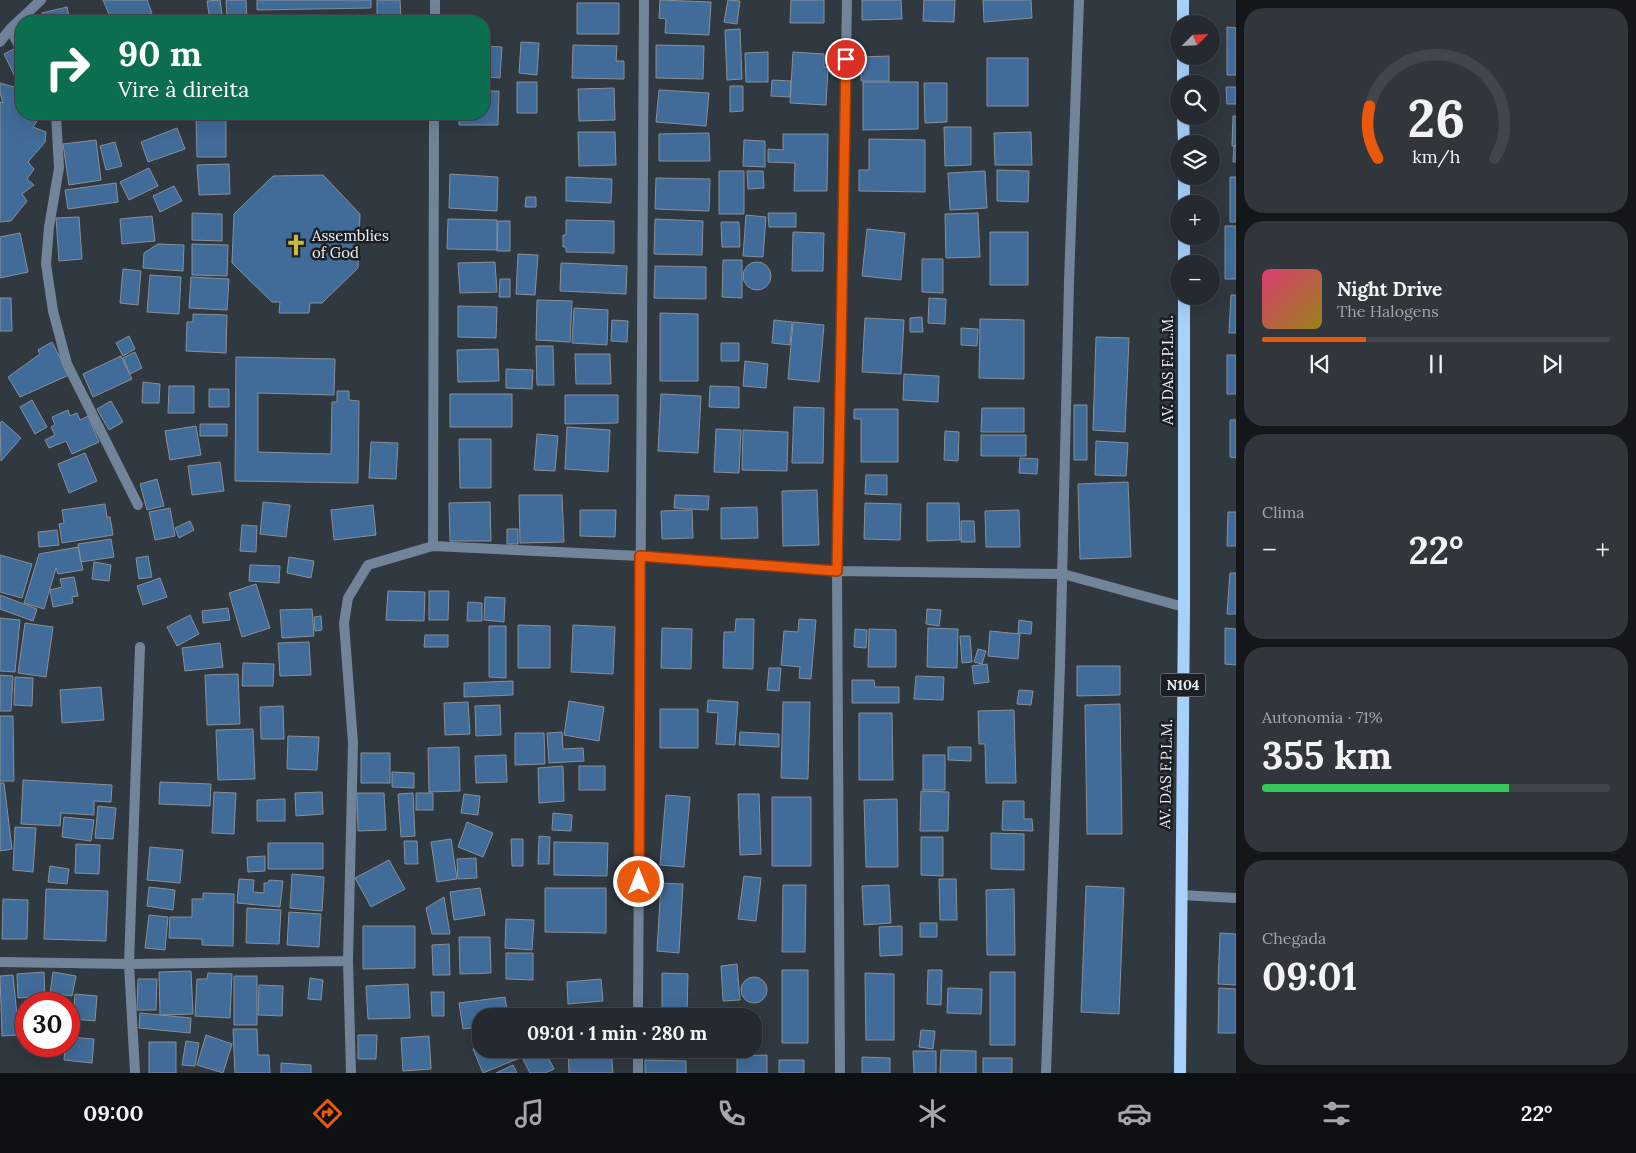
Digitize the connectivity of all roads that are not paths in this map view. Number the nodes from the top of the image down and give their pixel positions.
1 (41, 0) edge
2 (435, 0) edge
3 (644, 0) edge
4 (847, 0) edge
5 (1079, 0) edge
6 (1183, 0) edge
7 (25, 15) edge
8 (435, 15) edge
9 (1183, 15) edge
10 (15, 24) edge
11 (10, 29) junction
12 (15, 38) edge
13 (0, 42) edge
14 (56, 120) edge
15 (434, 120) edge
16 (1184, 305) edge
17 (138, 505) dead end
18 (433, 546) junction
19 (640, 556) junction
20 (837, 571) junction
21 (1063, 574) junction
22 (1184, 606) junction
23 (140, 647) dead end
24 (1181, 895) junction
25 (1236, 898) edge
26 (348, 961) junction
27 (0, 962) edge
28 (129, 964) junction
29 (638, 1008) edge
30 (638, 1058) edge
31 (135, 1073) edge
32 (351, 1073) edge
33 (638, 1073) edge
34 (840, 1073) edge
35 (1046, 1073) edge
36 (1180, 1073) edge

1 - 7 street
2 - 8 street
3 - 19 street
4 - 20 street
5 - 21 street
6 - 9 main road
10 - 11 street
11 - 12 street
11 - 13 street
14 - 17 street
15 - 18 street
16 - 22 main road, AV. DAS F.P.L.M. / N104
18 - 19 street
18 - 26 street
19 - 20 street
19 - 29 street
20 - 21 street
20 - 34 street
21 - 22 street
21 - 35 street
22 - 24 main road, AV. DAS F.P.L.M. / N104
23 - 28 street
24 - 25 street
24 - 36 main road, AV. DAS F.P.L.M. / N104
26 - 28 street
26 - 32 street
27 - 28 street
28 - 31 street
30 - 33 street

